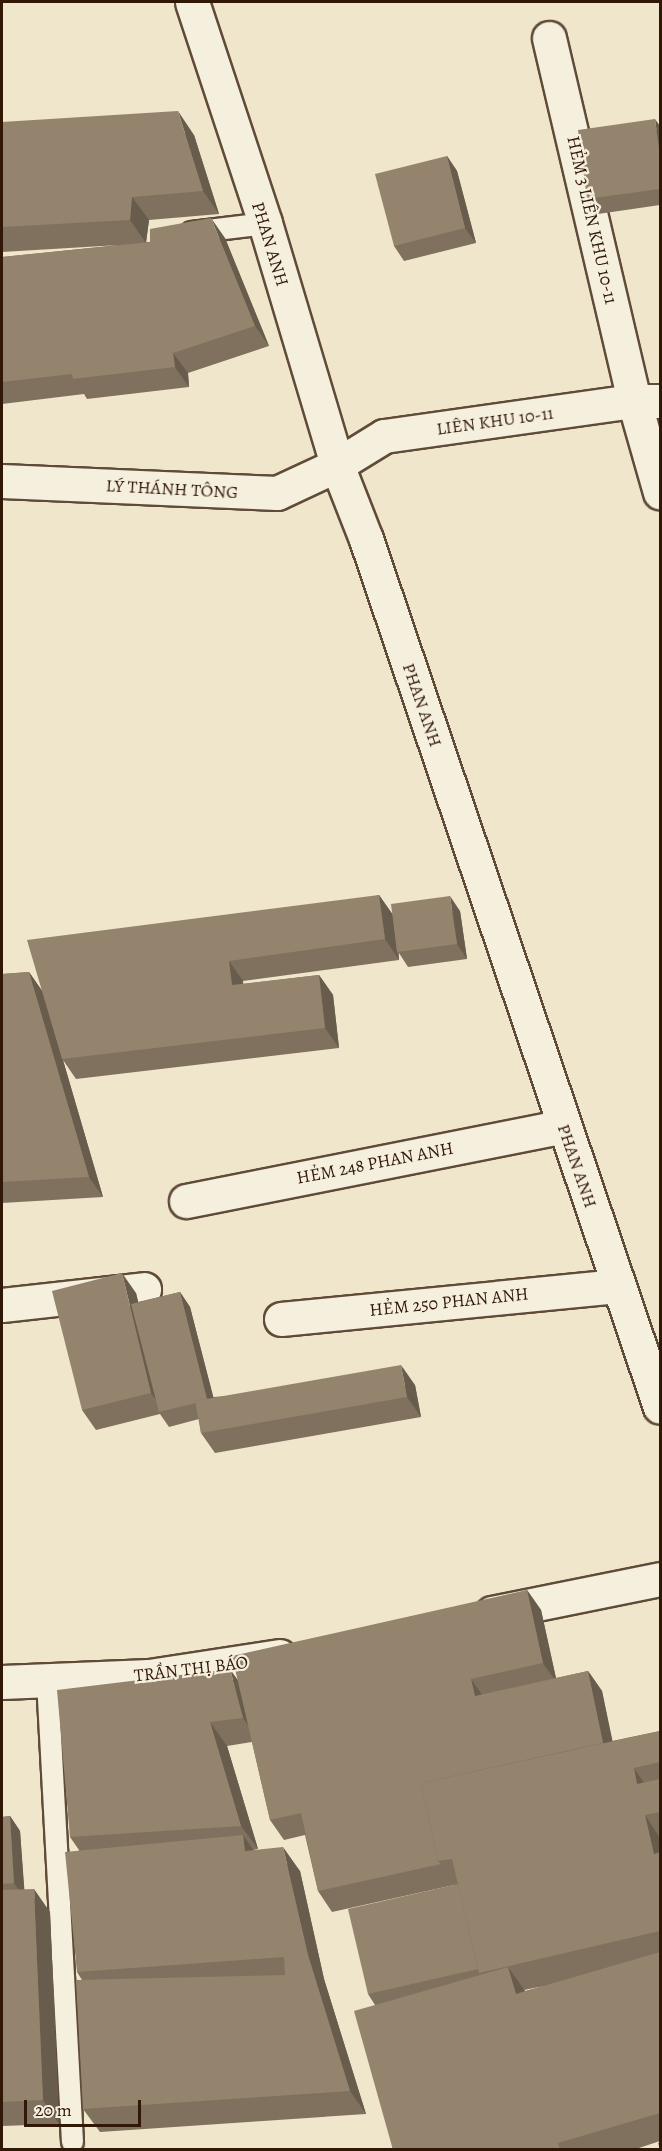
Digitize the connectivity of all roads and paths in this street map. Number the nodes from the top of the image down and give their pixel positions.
1 (192, 2) edge
2 (549, 38) dead end
3 (265, 223) junction
4 (177, 234) edge
5 (647, 401) edge
6 (337, 465) junction
7 (2, 481) edge
8 (660, 492) edge
9 (564, 1126) junction
10 (186, 1201) dead end
11 (617, 1286) junction
12 (144, 1289) dead end
13 (2, 1305) edge
14 (280, 1319) dead end
15 (660, 1407) edge
16 (660, 1579) edge
17 (464, 1619) edge
18 (313, 1649) edge
19 (47, 1680) junction
20 (2, 1682) edge
21 (72, 2141) dead end

1 - 3 street, PHAN ANH
2 - 5 street, HẺM 3 LIÊN KHU 10-11
3 - 4 lane
3 - 6 street, PHAN ANH
5 - 6 street, LIÊN KHU 10-11
5 - 8 street, HẺM 3 LIÊN KHU 10-11
6 - 7 street, LÝ THÁNH TÔNG
6 - 9 street, PHAN ANH
9 - 10 street, HẺM 248 PHAN ANH
9 - 11 street, PHAN ANH
11 - 14 street, HẺM 250 PHAN ANH
11 - 15 street, PHAN ANH
12 - 13 street
16 - 17 street
18 - 19 street, TRẦN THỊ BÁO
19 - 20 street, TRẦN THỊ BÁO
19 - 21 lane

